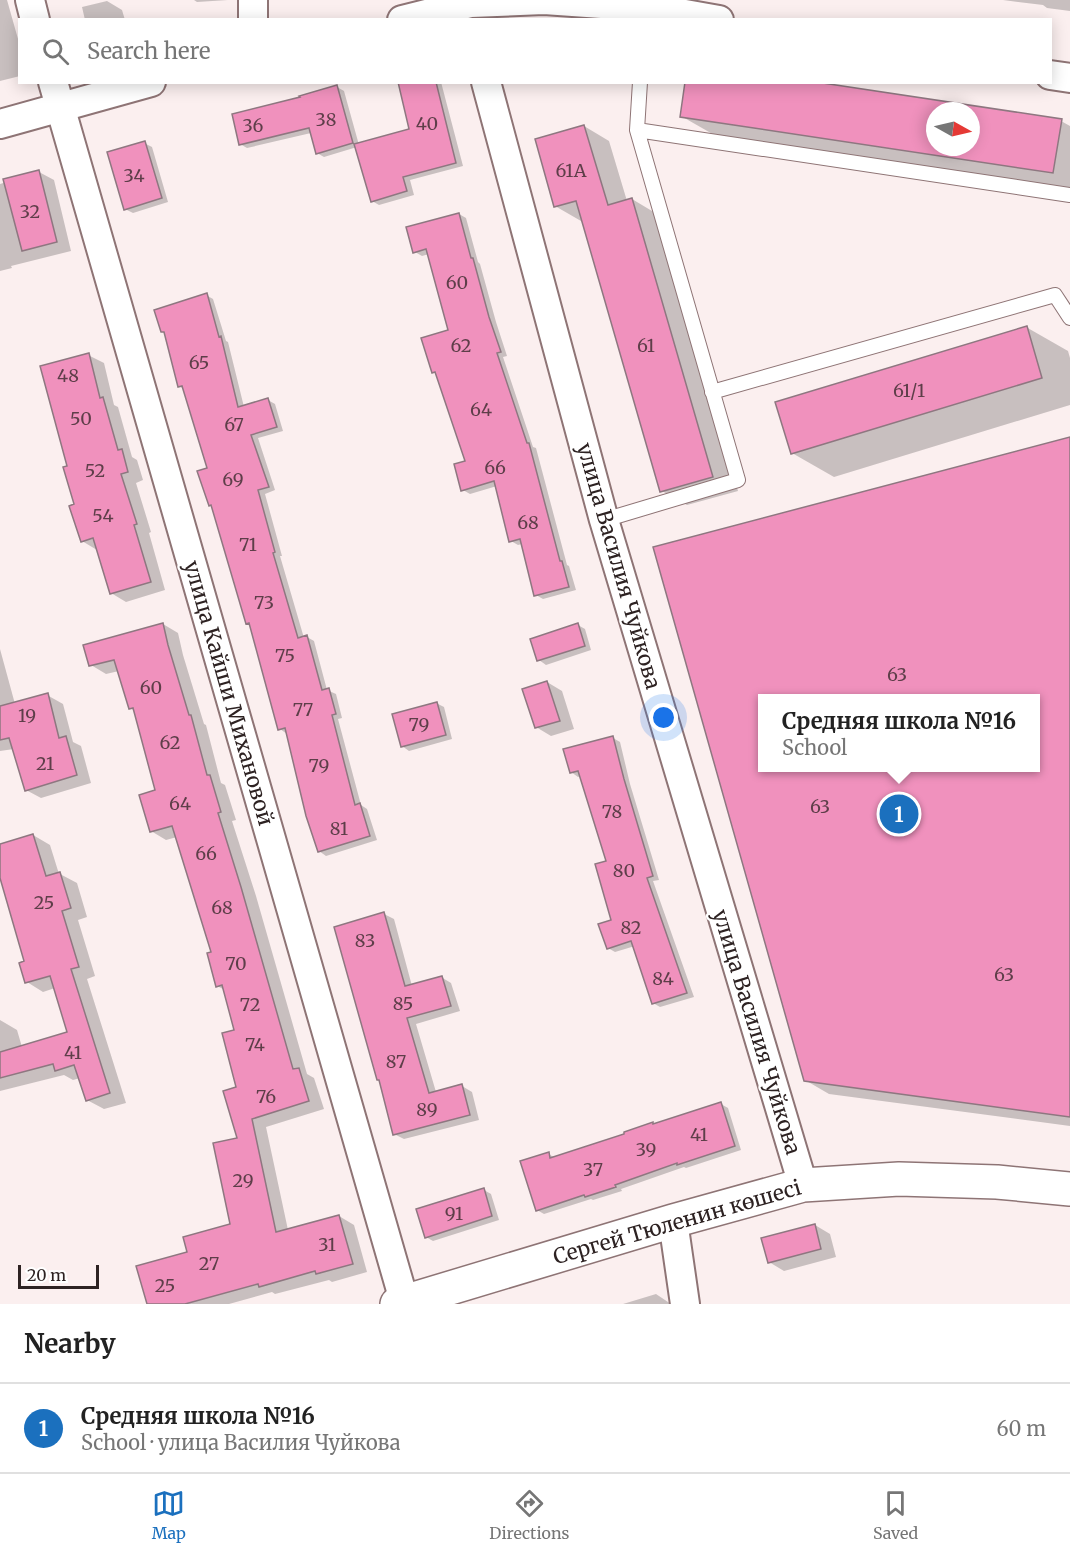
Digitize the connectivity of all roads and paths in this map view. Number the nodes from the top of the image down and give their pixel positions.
1 (30, 0) edge
2 (253, 0) edge
3 (471, 8) edge
4 (644, 13) edge
5 (34, 18) edge
6 (253, 18) edge
7 (414, 18) edge
8 (698, 18) edge
9 (1052, 75) edge
10 (1070, 78) edge
11 (135, 84) edge
12 (487, 84) edge
13 (640, 84) edge
14 (56, 94) edge
15 (0, 124) edge
16 (637, 130) junction
17 (1070, 195) edge
18 (1070, 318) edge
19 (712, 392) junction
20 (604, 520) junction
21 (802, 1185) junction
22 (1070, 1189) edge
23 (673, 1221) junction
24 (403, 1303) edge
25 (685, 1304) edge

1 - 5 street
2 - 6 street
3 - 4 street
3 - 7 street
4 - 8 street
9 - 10 street
11 - 14 street
12 - 20 street, улица Василия Чуйкова
13 - 16 lane
14 - 15 street
14 - 24 street, улица Кайши Михановой
16 - 17 lane
16 - 19 lane
18 - 19 lane
19 - 20 lane
20 - 21 street, улица Василия Чуйкова
21 - 22 main road, Сергей Тюленин көшесі
21 - 23 main road, Сергей Тюленин көшесі
23 - 24 main road, Сергей Тюленин көшесі
23 - 25 street

